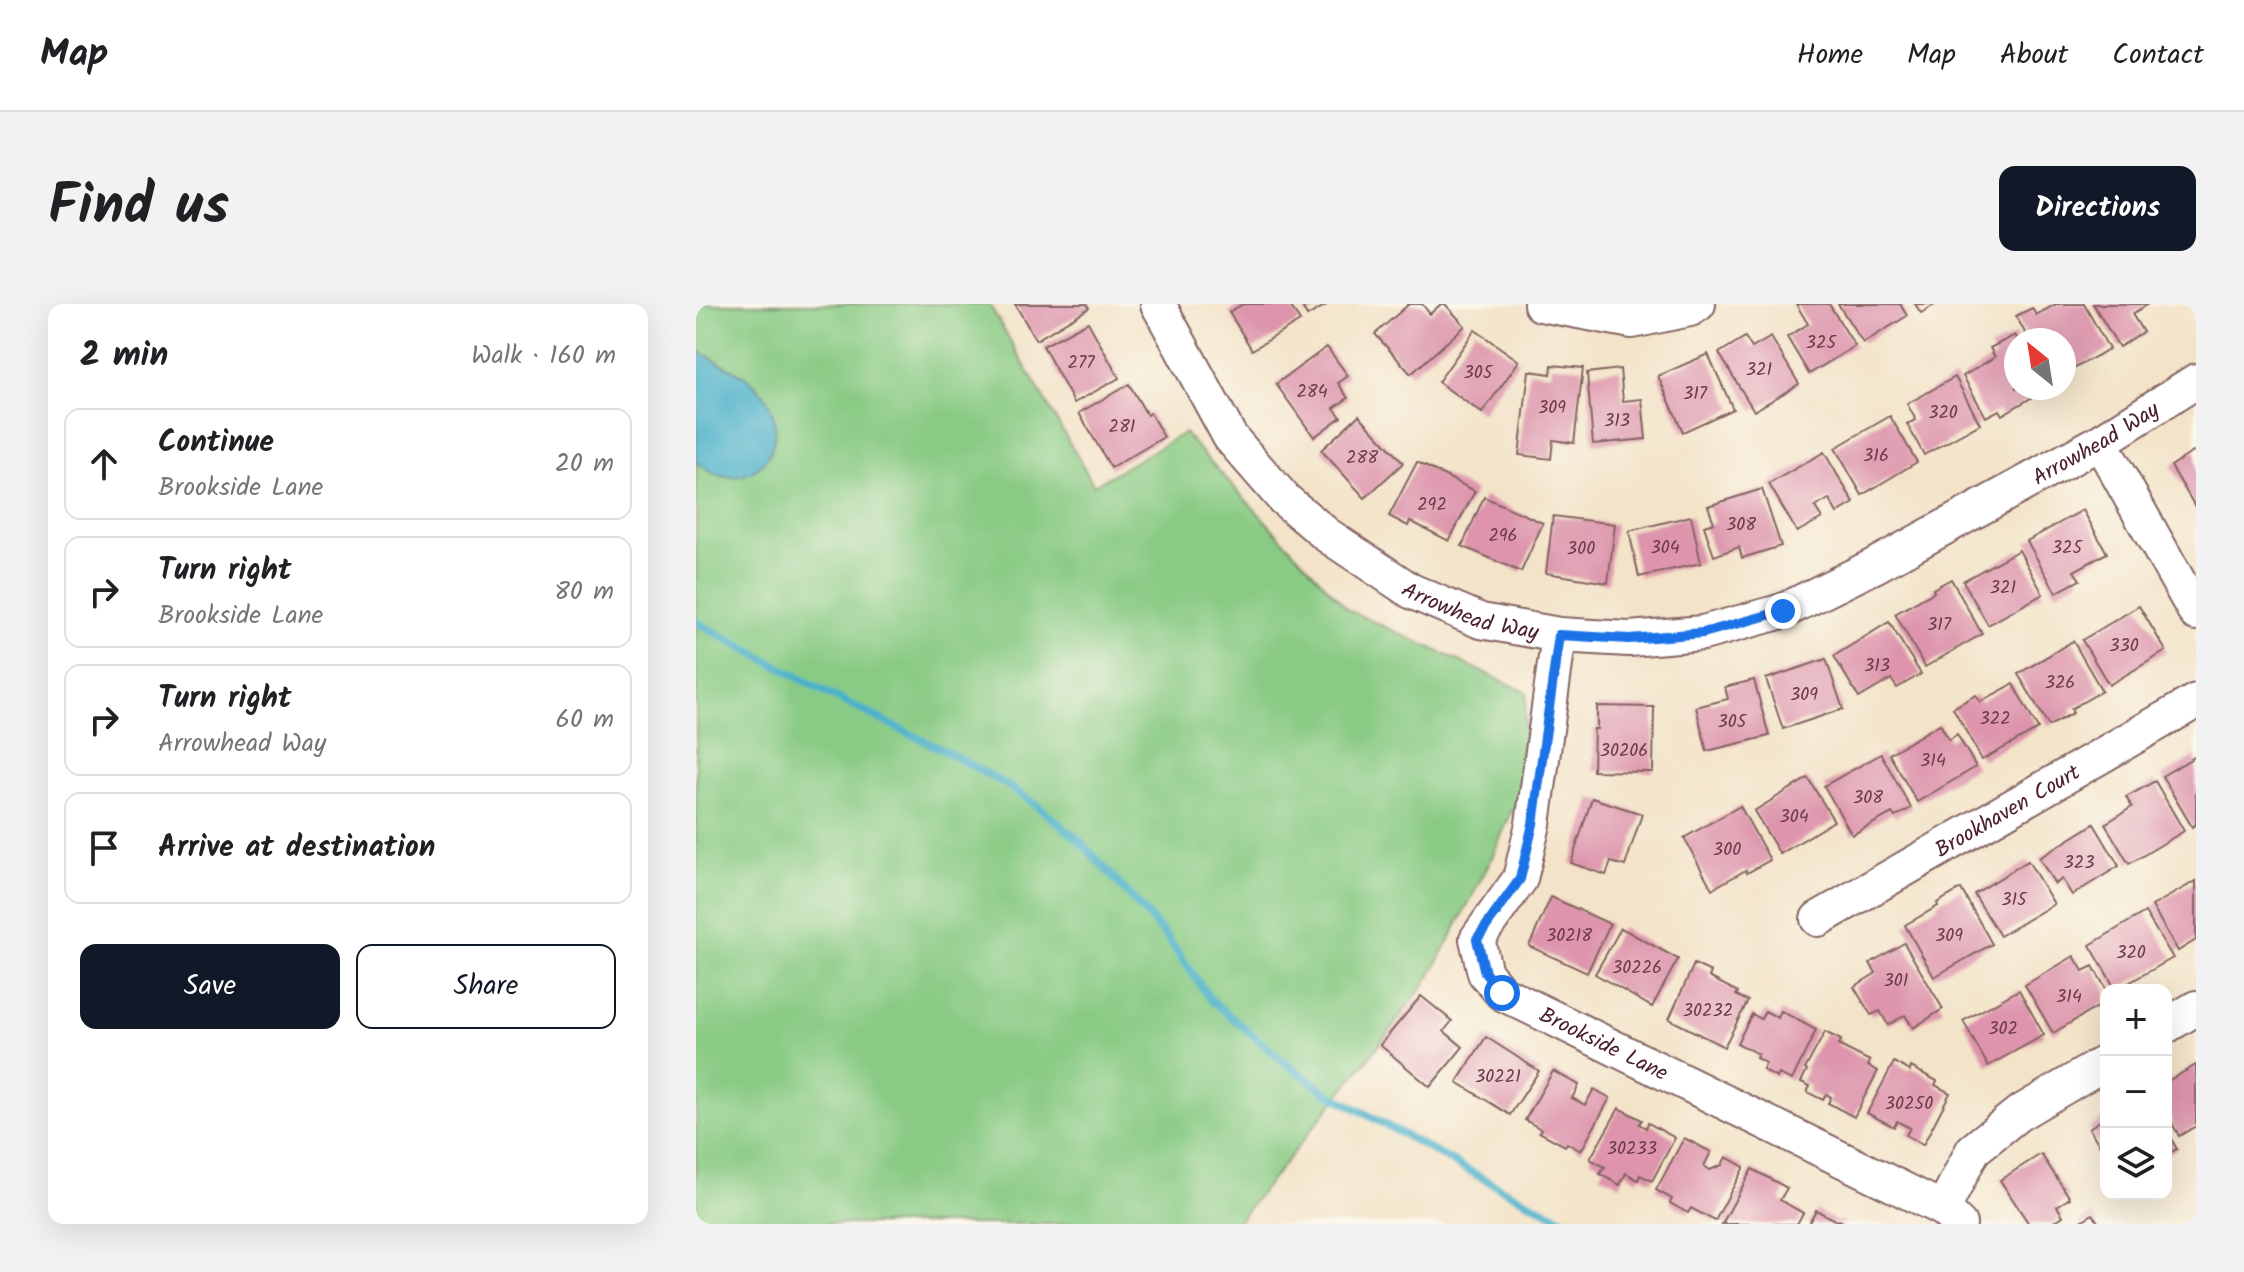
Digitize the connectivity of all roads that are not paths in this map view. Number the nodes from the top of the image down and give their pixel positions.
1 (1158, 304) edge
2 (1541, 304) edge
3 (1698, 304) edge
4 (2196, 381) edge
5 (2100, 442) junction
6 (2196, 613) edge
7 (1559, 635) junction
8 (2196, 701) edge
9 (1818, 919) dead end
10 (2196, 1008) edge
11 (2172, 1022) edge
12 (2100, 1066) edge
13 (1951, 1217) edge

1 - 7 street, Arrowhead Way
2 - 3 street
4 - 5 street, Arrowhead Way
5 - 6 street
5 - 7 street, Arrowhead Way
7 - 13 street, Brookside Lane
8 - 9 street, Brookhaven Court
10 - 11 street
12 - 13 street

